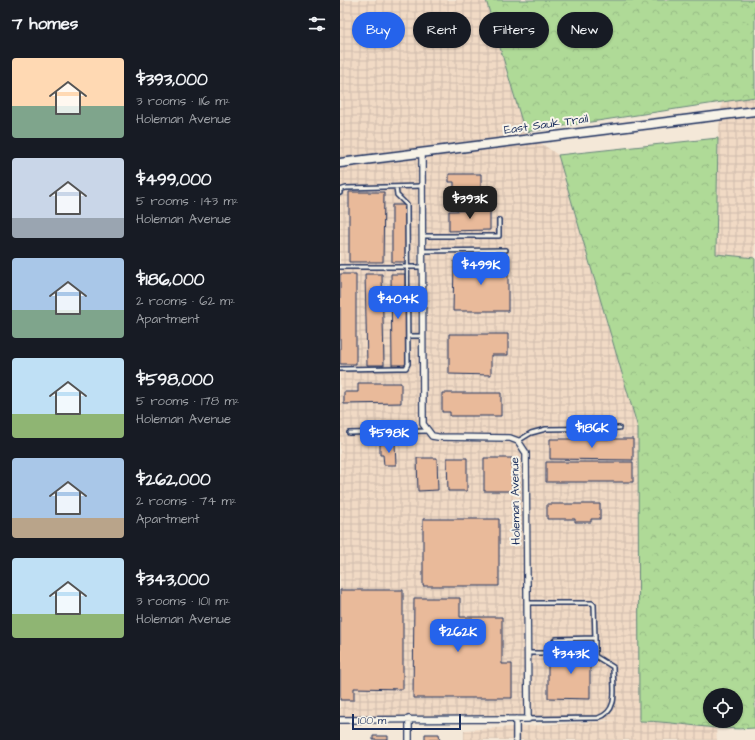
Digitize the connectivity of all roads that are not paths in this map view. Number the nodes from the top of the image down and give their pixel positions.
1 (755, 111) edge
2 (422, 153) junction
3 (340, 163) edge
4 (422, 186) junction
5 (396, 188) junction
6 (340, 193) edge
7 (498, 220) dead end
8 (422, 236) junction
9 (506, 250) dead end
10 (422, 251) junction
11 (340, 267) edge
12 (422, 267) junction
13 (407, 268) junction
14 (408, 336) junction
15 (423, 336) junction
16 (340, 369) edge
17 (619, 428) dead end
18 (427, 431) junction
19 (349, 433) dead end
20 (518, 440) junction
21 (527, 603) junction
22 (594, 638) junction
23 (528, 653) junction
24 (409, 719) junction
25 (516, 719) junction
26 (528, 719) junction
27 (340, 720) edge
28 (409, 740) edge
29 (516, 740) edge

1 - 2 main road, East Sauk Trail
2 - 3 main road, East Sauk Trail
2 - 4 street
4 - 5 lane
4 - 8 street
5 - 6 lane
5 - 13 lane
7 - 8 lane
8 - 10 street
9 - 10 lane
10 - 12 street
11 - 13 lane
12 - 13 lane
12 - 15 street
13 - 14 lane
14 - 15 lane
14 - 16 lane
15 - 18 street
17 - 20 lane
18 - 19 lane
18 - 20 street, Holeman Avenue
20 - 21 street, Holeman Avenue
21 - 22 lane
21 - 23 street, Holeman Avenue
22 - 23 lane
22 - 26 lane
23 - 26 street, Holeman Avenue
24 - 25 street
24 - 27 street
24 - 28 street
25 - 26 street
25 - 29 street

